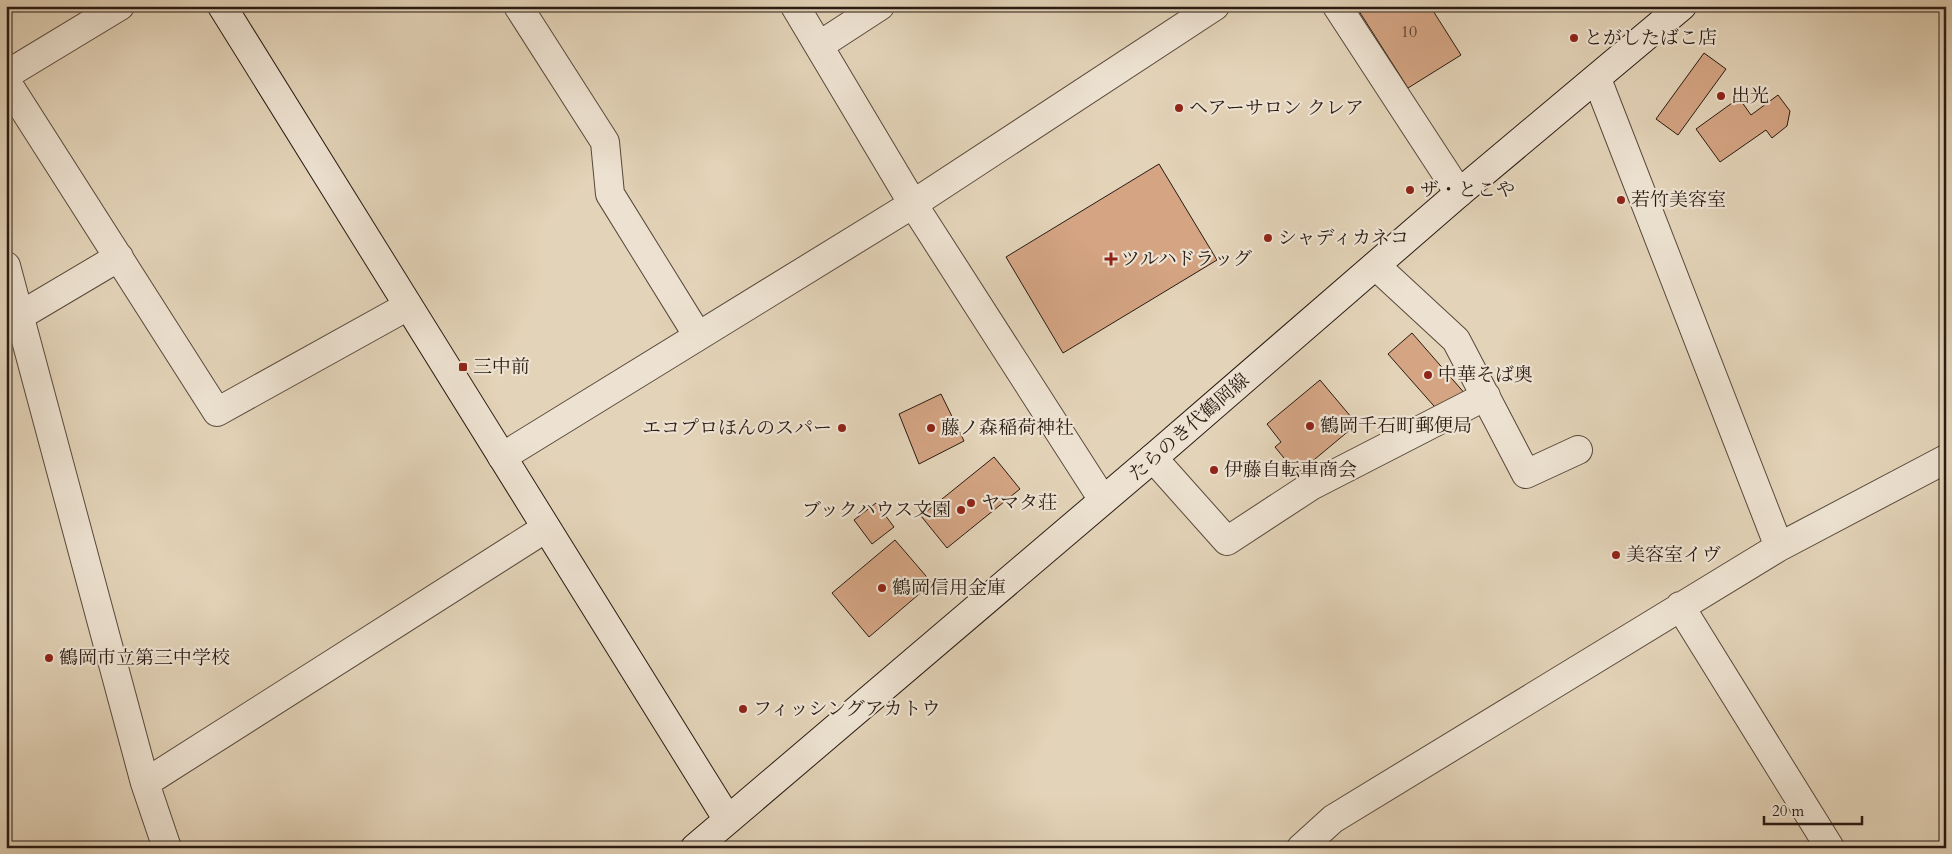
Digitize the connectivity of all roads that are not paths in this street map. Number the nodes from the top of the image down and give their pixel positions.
1 (120, 6) edge
2 (222, 6) edge
3 (518, 6) edge
4 (795, 6) edge
5 (880, 6) edge
6 (1215, 6) edge
7 (1337, 6) edge
8 (1682, 6) edge
9 (820, 45) junction
10 (6, 75) edge
11 (1597, 79) junction
12 (6, 81) edge
13 (1460, 193) junction
14 (913, 204) junction
15 (119, 257) junction
16 (6, 266) edge
17 (1376, 266) junction
18 (408, 306) junction
19 (14, 320) edge
20 (698, 336) junction
21 (1486, 396) junction
22 (1578, 450) dead end
23 (502, 457) junction
24 (1153, 458) junction
25 (1946, 459) edge
26 (1103, 500) junction
27 (546, 528) junction
28 (1780, 547) junction
29 (1680, 606) junction
30 (145, 783) junction
31 (728, 820) junction
32 (167, 848) edge
33 (695, 848) edge
34 (1301, 848) edge
35 (1829, 848) edge

1 - 10 street
2 - 18 street
3 - 20 street
4 - 9 street
5 - 9 street
6 - 14 street
7 - 13 street
8 - 11 street, たらのき代鶴岡線
9 - 14 street
11 - 13 street, たらのき代鶴岡線
11 - 28 street
12 - 15 street
13 - 17 street, たらのき代鶴岡線
14 - 20 street
14 - 26 street
15 - 18 street
15 - 19 street
16 - 19 street
17 - 21 street
17 - 24 street, たらのき代鶴岡線
18 - 23 street
19 - 30 street
20 - 23 street
21 - 22 street
21 - 24 street
23 - 27 street
24 - 26 street, たらのき代鶴岡線
25 - 28 street
26 - 31 street, たらのき代鶴岡線
27 - 30 street
27 - 31 street
28 - 29 street
29 - 34 street
29 - 35 street
30 - 32 street
31 - 33 street, たらのき代鶴岡線

